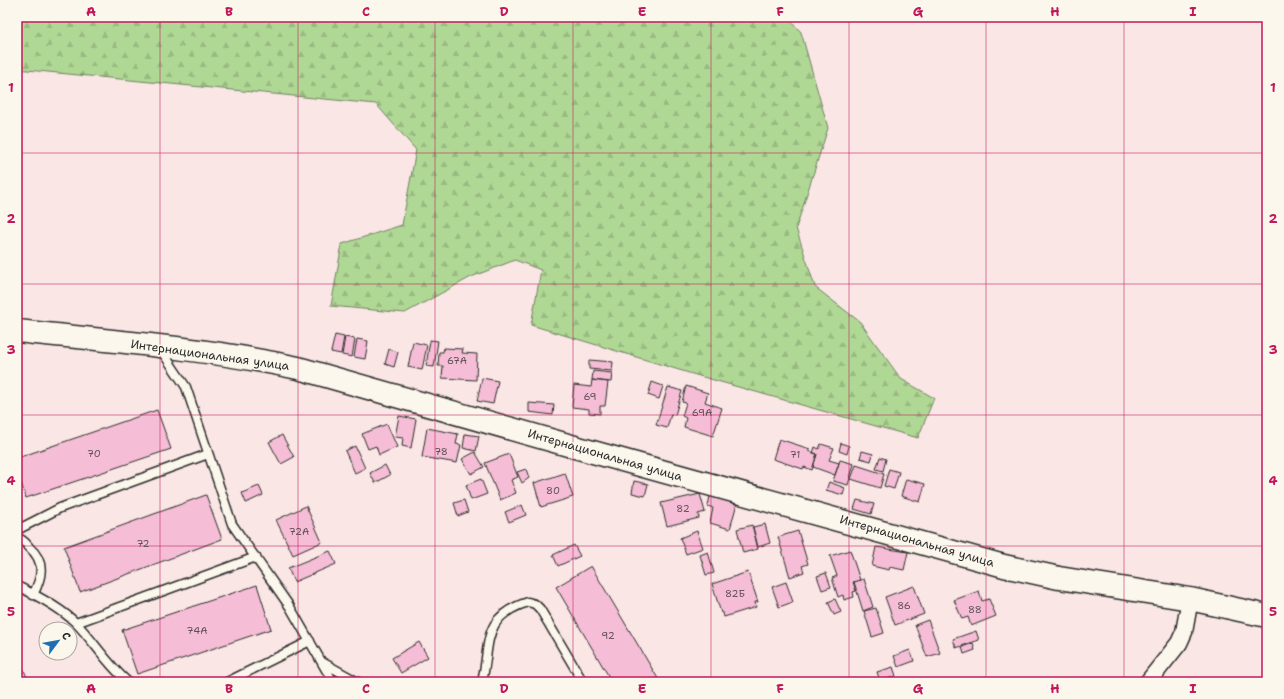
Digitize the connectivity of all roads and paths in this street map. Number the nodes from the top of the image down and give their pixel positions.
1 (17, 331) edge
2 (157, 345) junction
3 (208, 454) junction
4 (17, 530) edge
5 (17, 538) edge
6 (256, 557) junction
7 (17, 586) edge
8 (33, 595) junction
9 (1190, 599) junction
10 (1267, 616) edge
11 (73, 621) edge
12 (78, 622) edge
13 (78, 625) edge
14 (310, 641) junction
15 (321, 661) junction
16 (128, 682) edge
17 (227, 682) edge
18 (333, 682) edge
19 (358, 682) edge
20 (482, 682) edge
21 (583, 682) edge
22 (1148, 682) edge

1 - 2 street, Интернациональная улица
2 - 3 lane
2 - 9 street, Интернациональная улица
3 - 4 lane
3 - 6 lane
5 - 8 lane
6 - 12 lane
6 - 14 lane
7 - 8 lane
8 - 11 lane
9 - 10 street, Интернациональная улица
9 - 22 street
13 - 16 lane
14 - 15 lane
14 - 17 lane
15 - 18 lane
15 - 19 lane
20 - 21 lane

